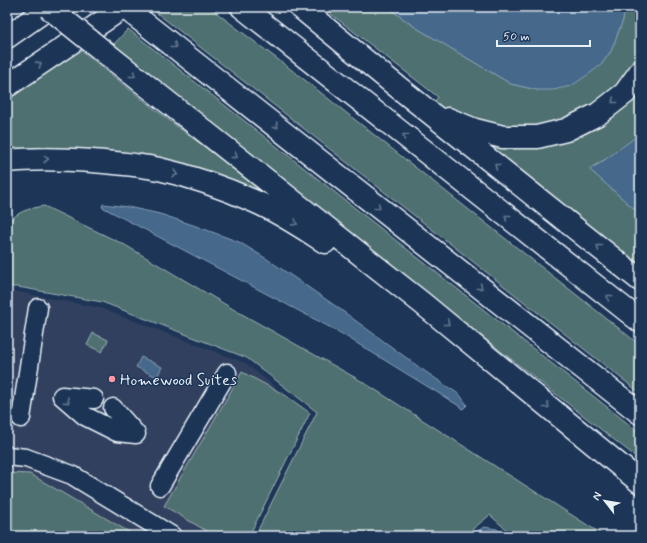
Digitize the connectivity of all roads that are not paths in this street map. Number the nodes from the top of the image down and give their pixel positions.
1 (49, 7) edge
2 (124, 7) edge
3 (242, 7) edge
4 (300, 7) edge
5 (7, 37) edge
6 (640, 72) edge
7 (389, 80) junction
8 (7, 86) edge
9 (7, 161) edge
10 (640, 280) edge
11 (422, 303) junction
12 (38, 308) dead end
13 (640, 321) edge
14 (227, 372) dead end
15 (94, 399) dead end
16 (113, 408) dead end
17 (640, 413) edge
18 (21, 418) dead end
19 (7, 456) edge
20 (640, 482) edge
21 (160, 486) dead end
22 (172, 536) edge

1 - 5 highway
1 -> 11 highway, bridge
8 -> 2 highway
2 -> 17 highway
13 -> 3 highway
4 - 7 highway
6 -> 7 highway
10 -> 7 highway
9 -> 11 highway
11 -> 20 highway
12 - 18 street
14 - 21 street
15 -> 16 street
19 - 22 street

